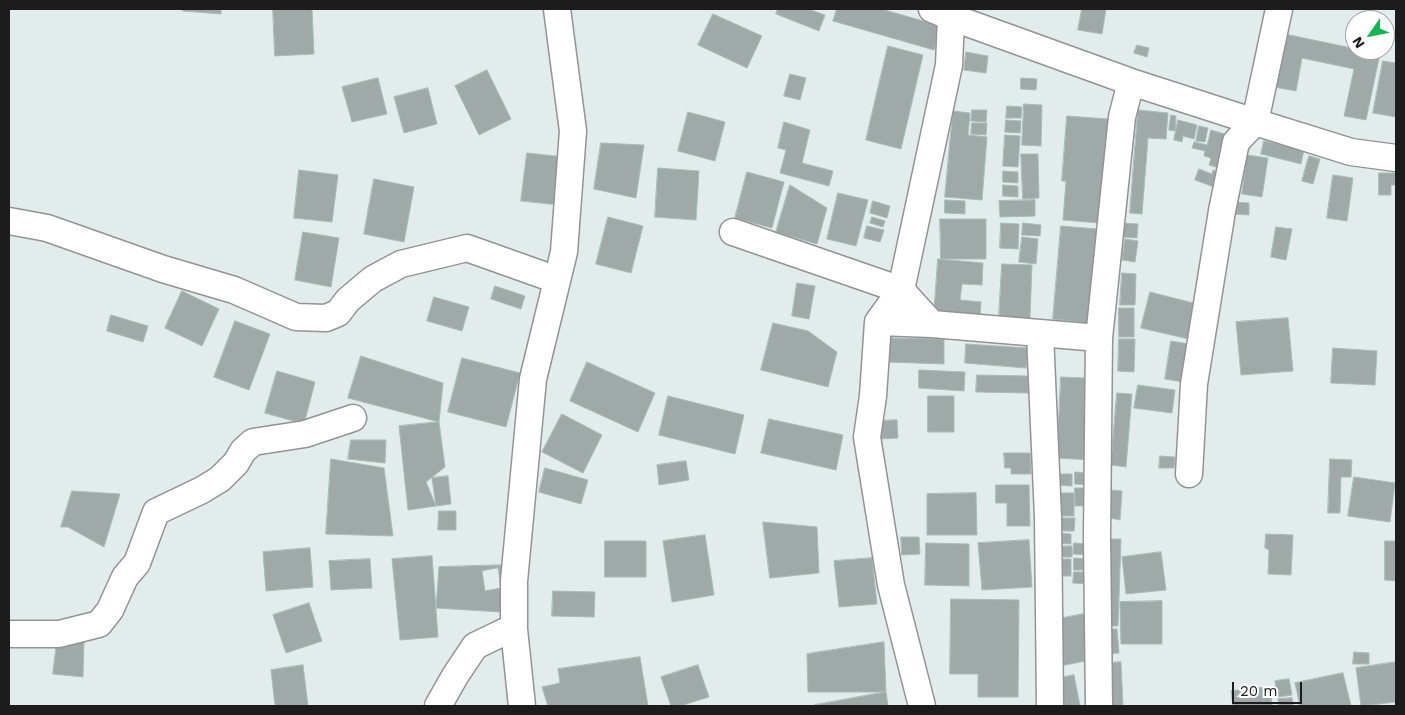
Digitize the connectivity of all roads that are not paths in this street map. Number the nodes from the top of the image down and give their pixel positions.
1 (557, 9) edge
2 (1279, 9) edge
3 (942, 13) edge
4 (1131, 82) junction
5 (1255, 122) junction
6 (1396, 158) edge
7 (9, 221) edge
8 (733, 232) dead end
9 (557, 280) junction
10 (900, 290) junction
11 (878, 322) junction
12 (932, 324) junction
13 (1040, 334) junction
14 (1100, 338) junction
15 (353, 418) dead end
16 (1189, 474) dead end
17 (514, 629) junction
18 (9, 634) edge
19 (438, 706) edge
20 (522, 706) edge
21 (922, 706) edge
22 (1050, 706) edge
23 (1099, 706) edge

1 - 9 street
2 - 5 street
3 - 4 street
3 - 10 street
4 - 5 street
4 - 14 street
5 - 6 street
5 - 16 street
7 - 9 street
8 - 10 street
9 - 17 street
10 - 11 street
10 - 12 street
11 - 12 street
11 - 21 street
12 - 13 street
13 - 14 street
13 - 22 street
14 - 23 street
15 - 18 street
17 - 19 street
17 - 20 street

